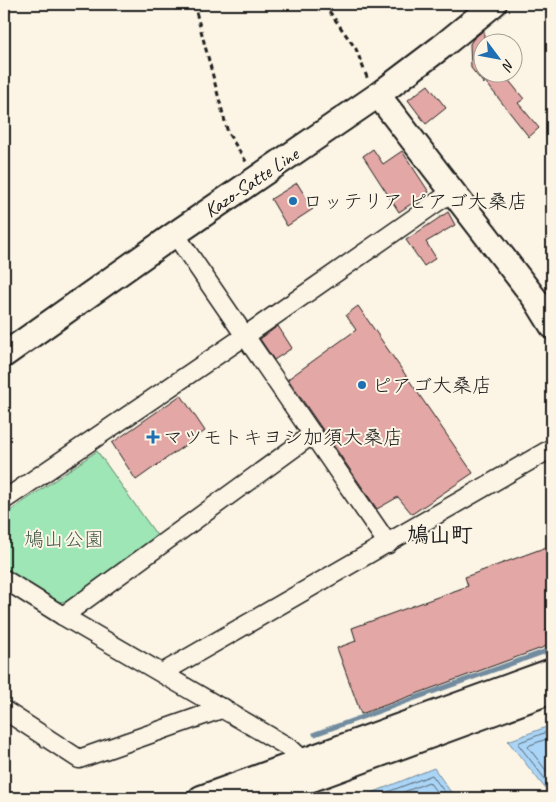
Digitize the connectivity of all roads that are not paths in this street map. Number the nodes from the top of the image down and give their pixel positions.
1 (494, 4) edge
2 (378, 95) junction
3 (453, 191) junction
4 (175, 234) junction
5 (552, 326) edge
6 (245, 336) junction
7 (4, 355) edge
8 (313, 434) junction
9 (552, 448) edge
10 (4, 500) edge
11 (388, 544) junction
12 (4, 579) edge
13 (63, 616) junction
14 (552, 671) edge
15 (162, 673) junction
16 (552, 691) edge
17 (224, 708) junction
18 (4, 710) edge
19 (308, 769) junction
20 (201, 798) edge
21 (260, 798) edge

1 - 2 street, Kazo-Satte Line
2 - 3 street
2 - 4 street, Kazo-Satte Line
3 - 5 street
3 - 6 street
4 - 6 street
4 - 7 street, Kazo-Satte Line
6 - 8 street
6 - 10 street
8 - 11 street
8 - 13 street
9 - 11 street
11 - 15 street
12 - 13 street
13 - 15 street
14 - 19 street
15 - 17 street
16 - 19 street
17 - 18 street
17 - 19 street
19 - 20 street
19 - 21 street

